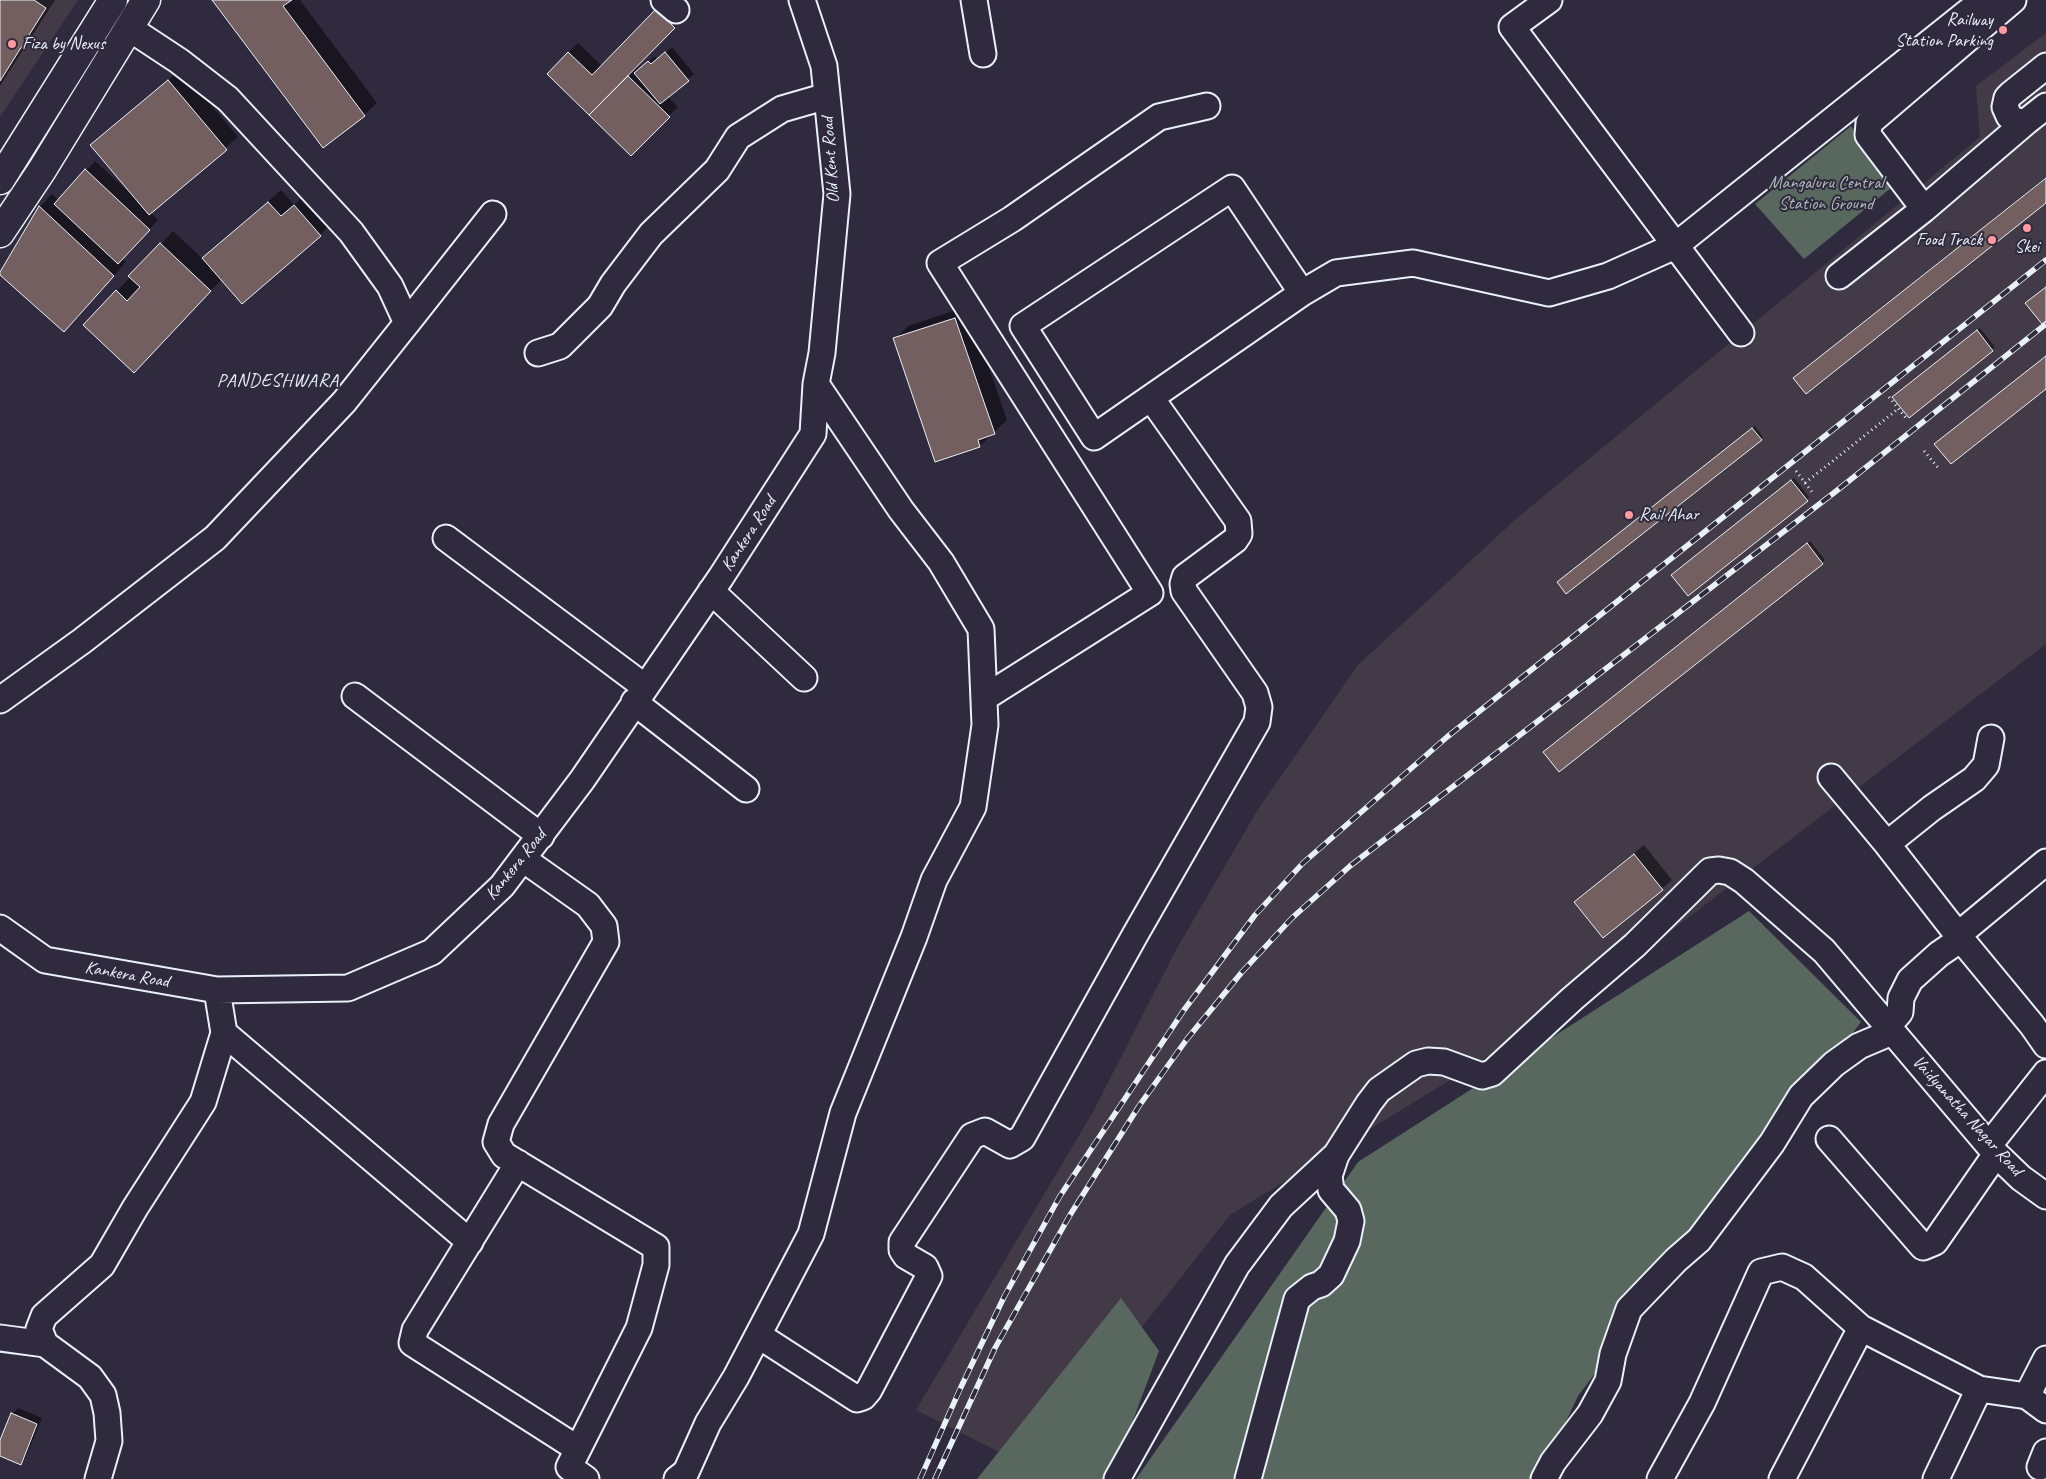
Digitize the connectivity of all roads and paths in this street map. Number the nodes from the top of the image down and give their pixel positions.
1 (113, 0) edge
2 (146, 0) edge
3 (802, 0) edge
4 (974, 0) edge
5 (1549, 0) edge
6 (1983, 0) edge
7 (2012, 0) edge
8 (129, 28) junction
9 (983, 54) dead end
10 (2046, 66) edge
11 (827, 96) junction
12 (1207, 106) dead end
13 (2037, 114) edge
14 (0, 180) edge
15 (1924, 209) junction
16 (494, 214) dead end
17 (0, 234) edge
18 (1675, 246) junction
19 (1839, 276) dead end
20 (1302, 293) junction
21 (407, 323) junction
22 (1741, 333) dead end
23 (538, 353) dead end
24 (816, 384) junction
25 (1889, 397) dead end
26 (1151, 398) junction
27 (1898, 409) junction
28 (1906, 418) dead end
29 (1924, 451) dead end
30 (1940, 470) dead end
31 (1796, 471) dead end
32 (1805, 483) junction
33 (1812, 492) dead end
34 (446, 538) dead end
35 (710, 592) junction
36 (804, 678) dead end
37 (640, 695) junction
38 (355, 696) dead end
39 (984, 698) junction
40 (0, 700) edge
41 (1991, 738) dead end
42 (1831, 777) dead end
43 (746, 789) dead end
44 (541, 836) junction
45 (1887, 844) junction
46 (523, 859) junction
47 (2046, 862) edge
48 (0, 928) edge
49 (1959, 937) junction
50 (218, 990) junction
51 (1890, 1029) junction
52 (224, 1033) junction
53 (2046, 1044) edge
54 (2046, 1073) edge
55 (1829, 1139) dead end
56 (1993, 1150) junction
57 (1336, 1155) junction
58 (518, 1164) junction
59 (2046, 1196) edge
60 (470, 1242) junction
61 (1861, 1328) junction
62 (758, 1335) junction
63 (0, 1338) edge
64 (45, 1344) junction
65 (2046, 1360) edge
66 (1979, 1389) junction
67 (2037, 1403) edge
68 (578, 1449) junction
69 (98, 1479) edge
70 (586, 1479) edge
71 (677, 1479) edge
72 (1117, 1479) edge
73 (1248, 1479) edge
74 (1545, 1479) edge
75 (1660, 1479) edge
76 (1782, 1479) edge
77 (1936, 1479) edge

1 - 14 main road
2 - 8 main road
3 - 11 street, Old Kent Road
4 - 9 street
5 - 18 street
6 - 18 street
7 - 15 street
8 - 17 main road
8 - 21 street
10 - 13 street
11 - 23 street
11 - 24 street, Old Kent Road
12 - 39 street
13 - 15 street
15 - 19 street
16 - 21 street
18 - 20 street
18 - 22 street
20 - 26 street
20 - 26 street
21 - 40 street
24 - 35 street, Kankera Road
24 - 39 street
25 - 27 path
26 - 62 street
27 - 28 path
27 - 32 path
29 - 30 path
31 - 32 path
32 - 33 path
34 - 37 street
35 - 36 street
35 - 37 street, Kankera Road
37 - 43 street
37 - 44 street, Kankera Road
38 - 44 street
39 - 62 street
41 - 45 street
42 - 45 street
44 - 46 street, Kankera Road
45 - 49 street
46 - 50 street, Kankera Road
46 - 58 street
47 - 49 street
48 - 50 street, Kankera Road
49 - 51 street
49 - 53 street
50 - 52 street
51 - 56 street, Vaidyanatha Nagar Road
51 - 57 street, Vaidyanatha Nagar Road
51 - 74 street
52 - 60 street
52 - 64 street
54 - 56 street
55 - 56 street
56 - 59 street, Vaidyanatha Nagar Road
57 - 72 street
57 - 73 street
58 - 60 street
58 - 68 street
60 - 68 street
61 - 66 street
61 - 75 street
61 - 76 street
62 - 71 street
63 - 64 street
64 - 69 street
65 - 67 street
66 - 67 street
66 - 77 street
68 - 70 street

